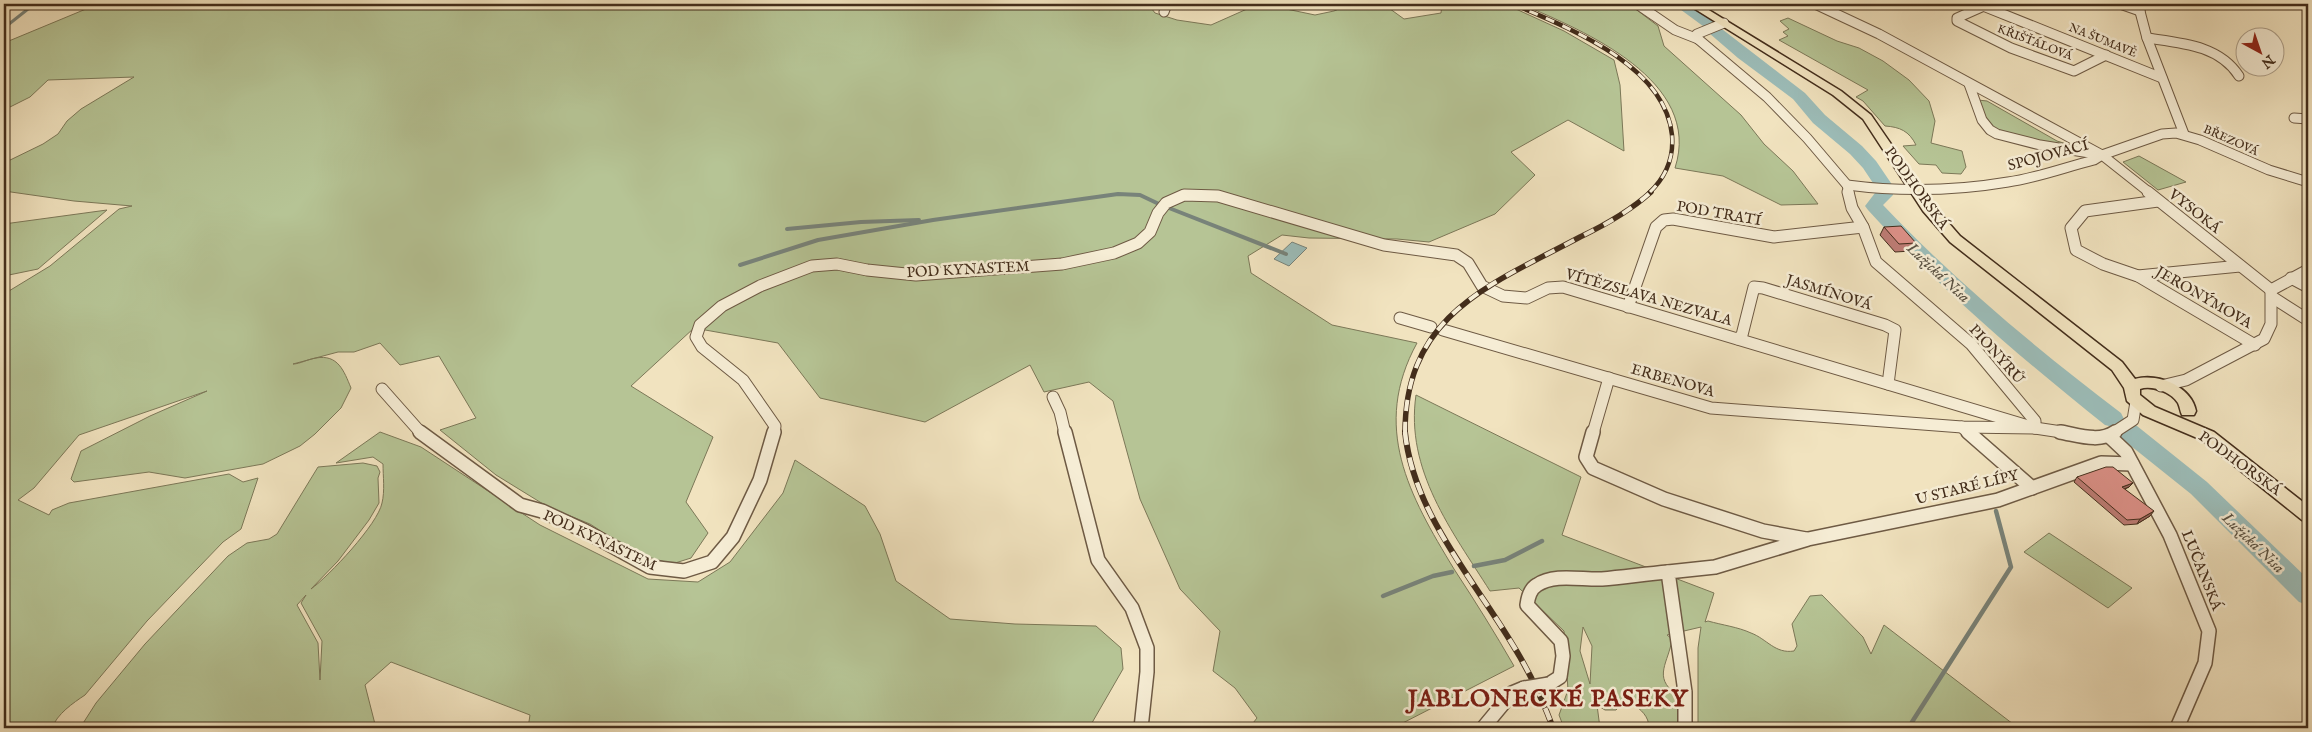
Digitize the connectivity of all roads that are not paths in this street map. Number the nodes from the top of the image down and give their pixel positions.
1 (1637, 4) edge
2 (1692, 4) edge
3 (1815, 4) edge
4 (2120, 4) edge
5 (1981, 5) edge
6 (2139, 7) edge
7 (1724, 23) junction
8 (2147, 38) junction
9 (1698, 39) junction
10 (2106, 55) junction
11 (2234, 68) edge
12 (2162, 78) junction
13 (1969, 84) junction
14 (2294, 118) dead end
15 (2308, 119) edge
16 (2184, 134) junction
17 (2102, 155) junction
18 (2308, 182) edge
19 (1846, 185) junction
20 (1916, 191) junction
21 (2158, 201) junction
22 (1863, 227) junction
23 (1114, 253) joint
24 (2240, 266) junction
25 (2308, 270) edge
26 (2138, 276) junction
27 (2291, 278) junction
28 (2308, 287) edge
29 (2271, 293) junction
30 (1628, 307) junction
31 (1400, 318) dead end
32 (2308, 320) edge
33 (1738, 339) junction
34 (2255, 345) junction
35 (2117, 366) junction
36 (1609, 378) junction
37 (2186, 380) junction
38 (1888, 384) junction
39 (2156, 384) junction
40 (382, 389) dead end
41 (2134, 394) junction
42 (1053, 397) dead end
43 (2186, 406) junction
44 (2163, 416) junction
45 (1962, 427) junction
46 (2123, 427) junction
47 (2035, 428) junction
48 (2208, 436) junction
49 (2132, 464) junction
50 (2032, 488) junction
51 (2308, 515) edge
52 (1808, 539) junction
53 (1668, 572) junction
54 (1141, 728) edge
55 (1483, 728) edge
56 (1685, 728) edge
57 (2177, 728) edge

1 - 9 street, PIONÝRŮ
2 - 7 main road, PODHORSKÁ
3 - 13 street, VYSOKÁ
4 - 6 street
5 - 10 street, NA ŠUMAVĚ
5 - 10 street, KŘIŠŤÁLOVÁ
6 - 8 street, BŘEZOVÁ
7 - 9 street
7 - 20 main road, PODHORSKÁ
8 - 11 street
8 - 12 street, BŘEZOVÁ
9 - 19 street, PIONÝRŮ
10 - 12 street, NA ŠUMAVĚ
12 - 16 street, BŘEZOVÁ
13 - 17 street, VYSOKÁ
13 - 17 street
14 - 15 street
16 - 17 street, SPOJOVACÍ
16 - 18 street, BŘEZOVÁ
17 - 20 street, SPOJOVACÍ
17 - 21 street, VYSOKÁ
19 - 20 street
19 - 22 street, PIONÝRŮ
20 - 35 main road, PODHORSKÁ
21 - 24 street, VYSOKÁ
21 - 26 street, JERONÝMOVA
22 - 30 street, POD TRATÍ
22 - 47 street, PIONÝRŮ
23 - 30 street, VÍTĚZSLAVA NEZVALA
23 - 40 street, POD KYNASTEM
24 - 26 street, JERONÝMOVA
24 - 29 street, VYSOKÁ
25 - 27 street
26 - 34 street, JERONÝMOVA
27 - 28 street
27 - 29 street
29 - 32 street, VYSOKÁ
29 - 34 street
30 - 33 street, VÍTĚZSLAVA NEZVALA
31 - 36 street, ERBENOVA
33 - 38 street, VÍTĚZSLAVA NEZVALA
33 - 38 street, JASMÍNOVÁ
34 - 37 street
35 - 39 main road
35 - 41 main road, PODHORSKÁ
36 - 45 street, ERBENOVA
36 - 52 street, U STARÉ LÍPY
37 - 39 street
37 - 43 street
38 - 47 street, VÍTĚZSLAVA NEZVALA
39 - 41 main road
39 - 43 main road
41 - 44 main road, PODHORSKÁ
41 - 46 street
42 - 54 street
43 - 44 main road
43 - 48 main road
44 - 46 street
44 - 48 main road, PODHORSKÁ
45 - 47 street, ERBENOVA
45 - 50 street
46 - 47 street
46 - 49 street, LUČANSKÁ
48 - 51 main road, PODHORSKÁ
49 - 50 street, U STARÉ LÍPY
49 - 57 street, LUČANSKÁ
50 - 52 street, U STARÉ LÍPY
52 - 53 street, U STARÉ LÍPY
53 - 55 street, bridge
53 - 56 street

